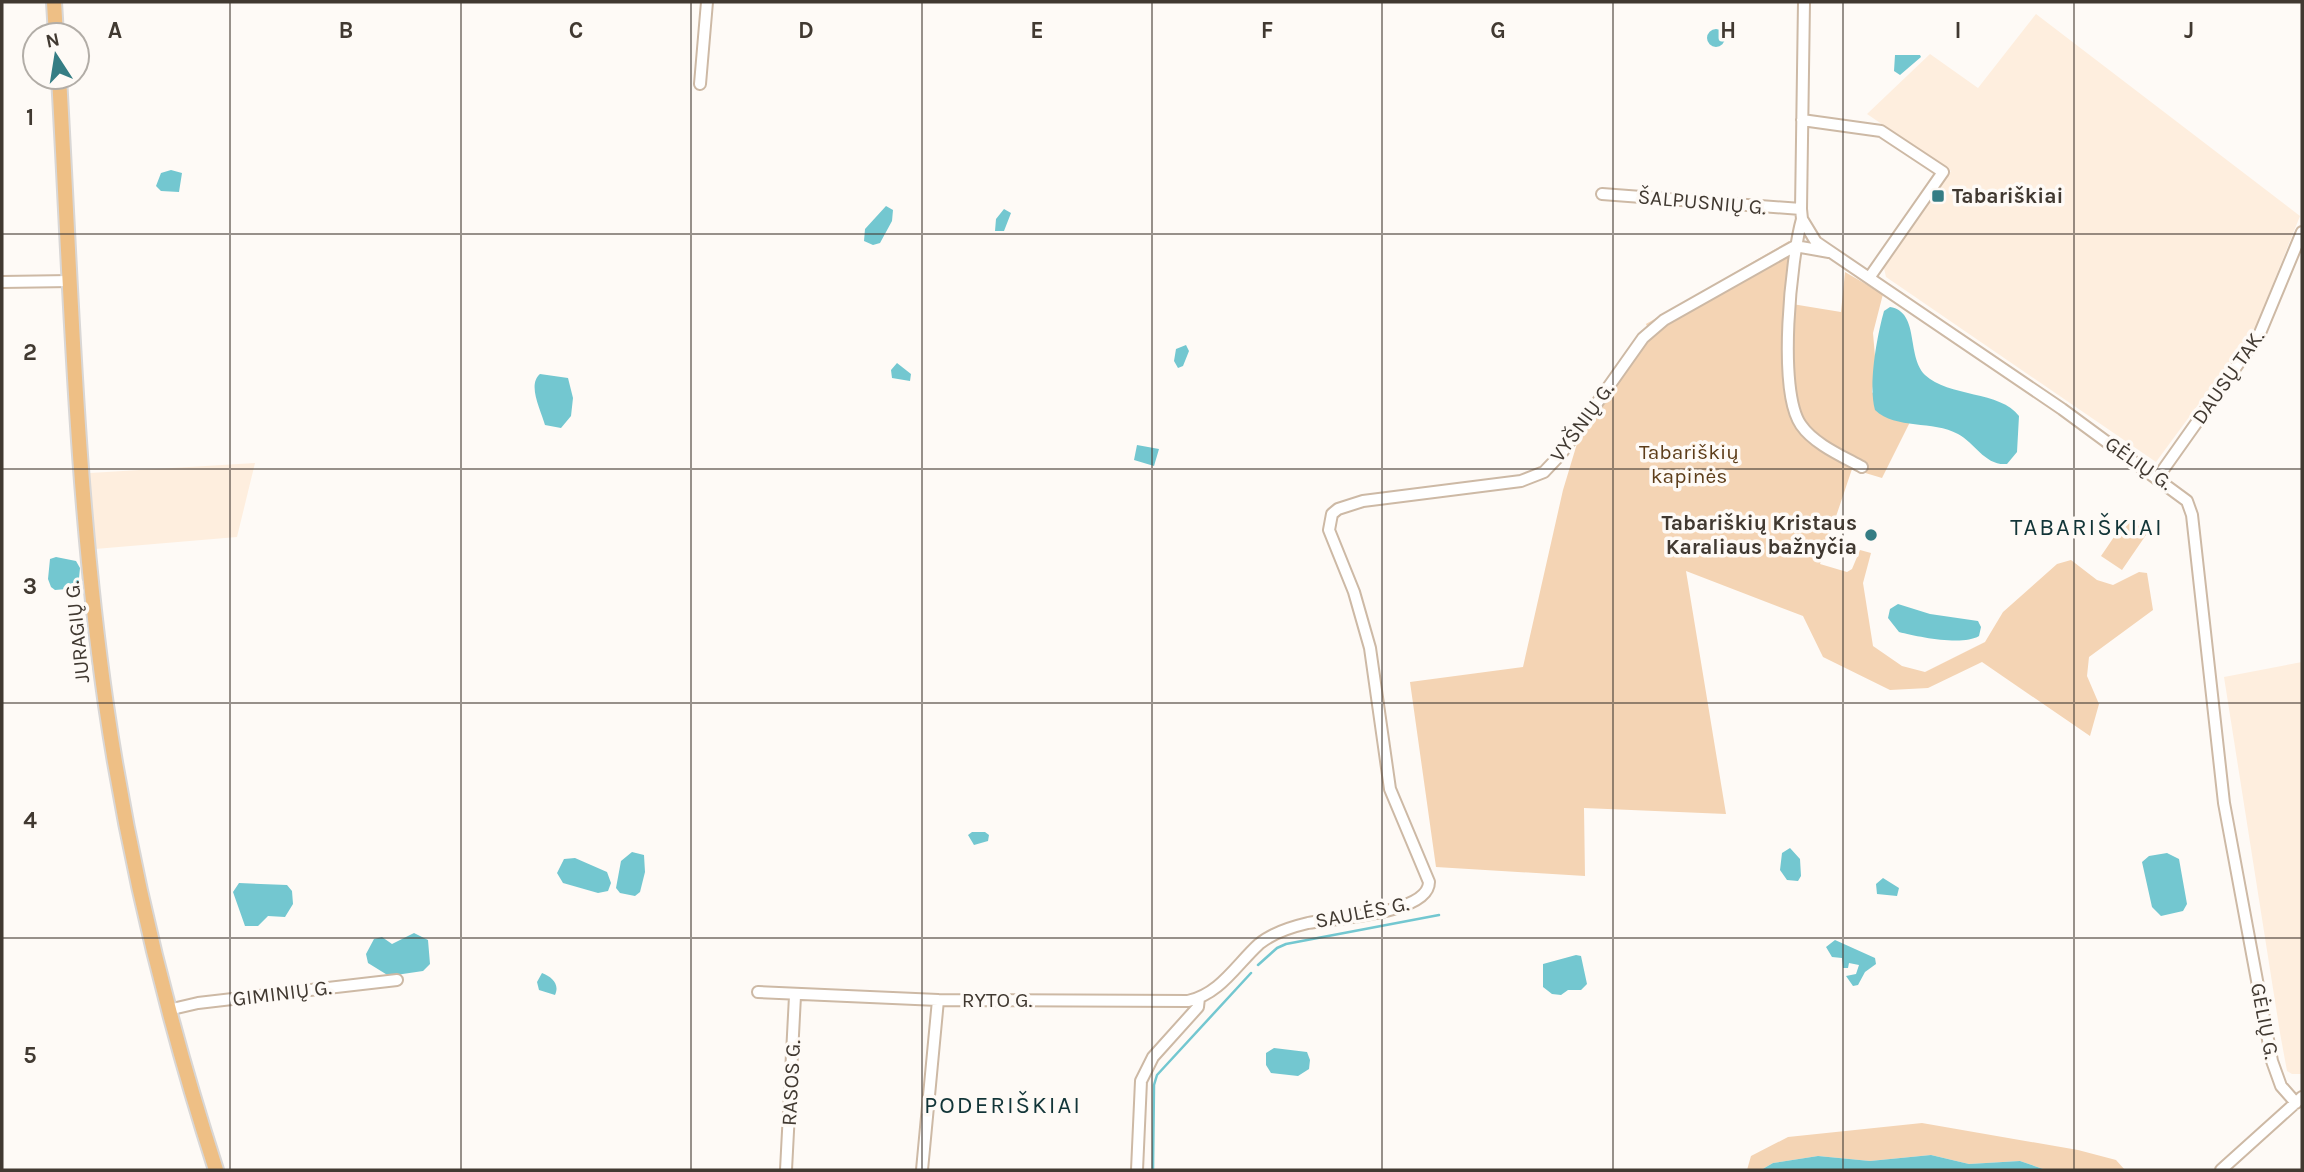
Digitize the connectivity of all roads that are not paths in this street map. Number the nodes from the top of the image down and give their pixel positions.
1 (54, 2) edge
2 (707, 2) edge
3 (1804, 2) edge
4 (55, 21) edge
5 (699, 83) dead end
6 (59, 91) edge
7 (1802, 120) junction
8 (1602, 194) dead end
9 (1802, 214) junction
10 (2302, 232) edge
11 (1795, 246) junction
12 (1829, 252) junction
13 (1869, 278) junction
14 (71, 281) junction
15 (2, 282) edge
16 (1862, 467) dead end
17 (2158, 477) junction
18 (1332, 514) joint
19 (397, 980) dead end
20 (758, 992) dead end
21 (795, 996) junction
22 (1199, 998) junction
23 (938, 1000) junction
24 (168, 1010) junction
25 (2299, 1100) edge
26 (216, 1170) edge
27 (786, 1170) edge
28 (922, 1170) edge
29 (1137, 1170) edge
30 (2221, 1170) edge

1 - 4 main road
2 - 5 street
3 - 7 street
6 - 14 main road, JURAGIŲ G.
7 - 9 street
7 - 13 street
8 - 9 street, ŠALPUSNIŲ G.
9 - 11 street
9 - 12 street, GĖLIŲ G.
10 - 17 street, DAUSŲ TAK.
11 - 12 street
11 - 16 street
11 - 18 street, VYŠNIŲ G.
12 - 13 street, GĖLIŲ G.
13 - 17 street, GĖLIŲ G.
14 - 15 street
14 - 24 main road, JURAGIŲ G.
17 - 25 street, GĖLIŲ G.
18 - 22 street, SAULĖS G.
19 - 24 street, GIMINIŲ G.
20 - 21 street, RYTO G.
21 - 23 street, RYTO G.
21 - 27 street, RASOS G.
22 - 23 street, RYTO G.
22 - 29 street, SAULĖS G.
23 - 28 street
24 - 26 main road, JURAGIŲ G.
25 - 30 street

